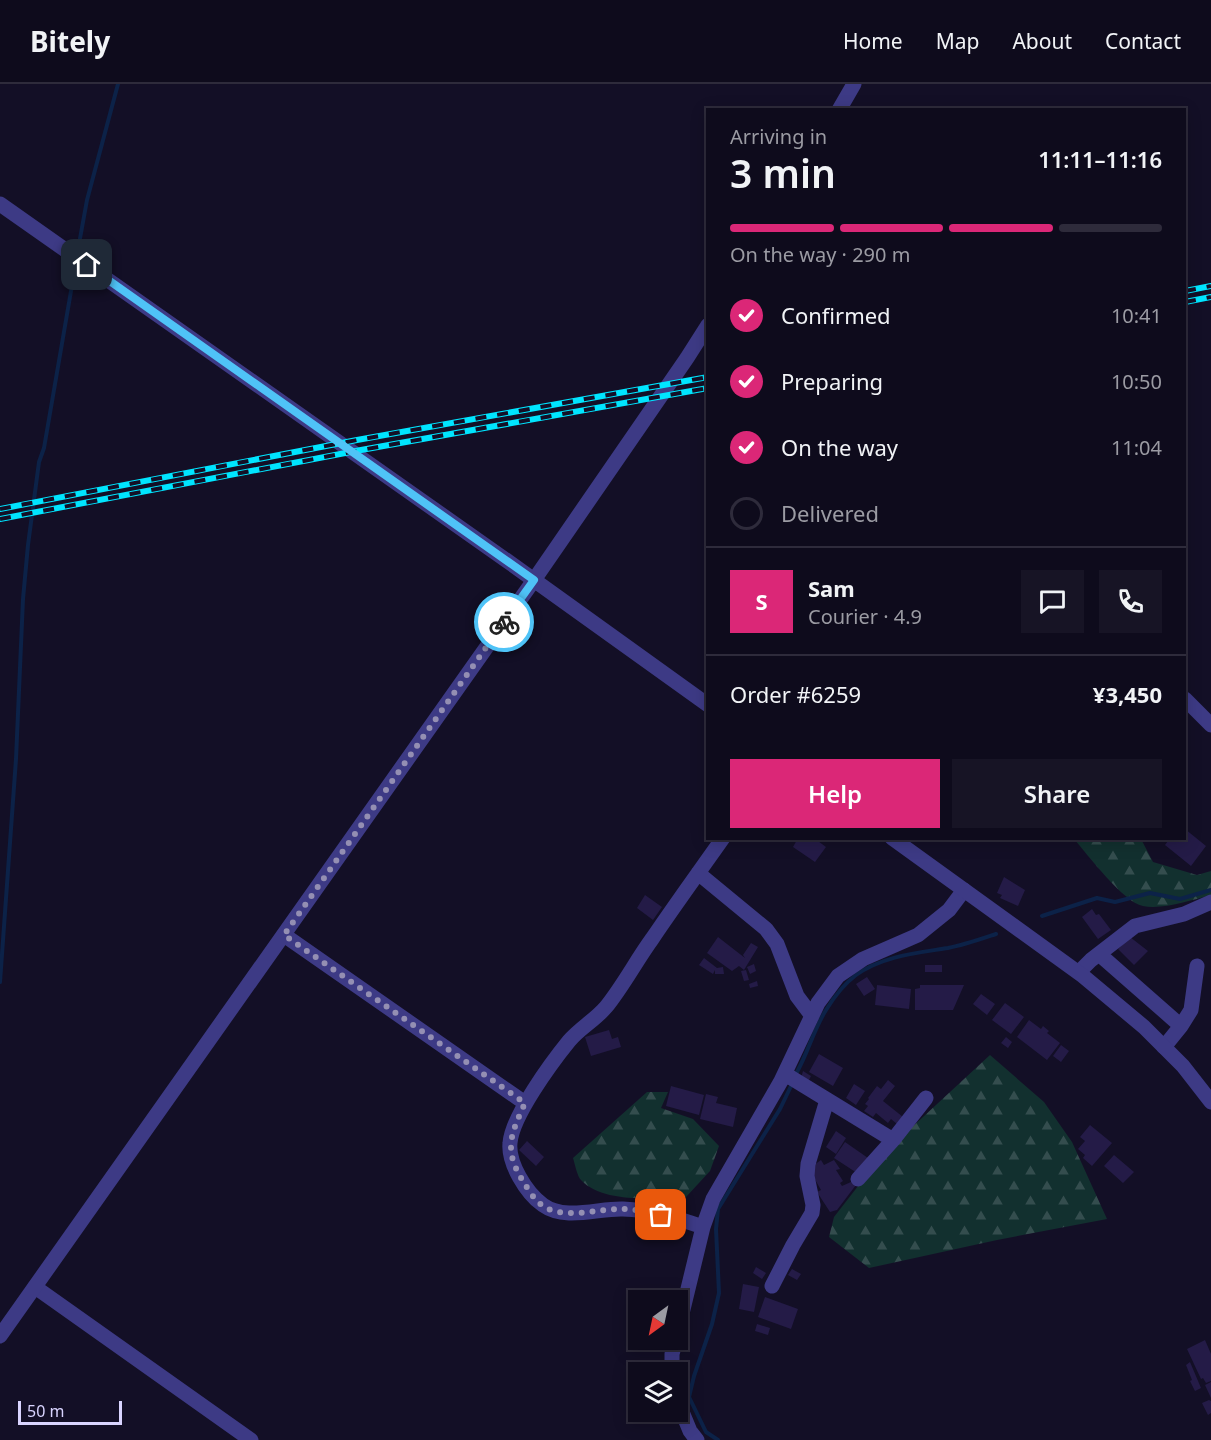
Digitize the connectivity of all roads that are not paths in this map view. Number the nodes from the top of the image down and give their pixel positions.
1 (854, 84) edge
2 (840, 108) edge
3 (0, 204) edge
4 (706, 328) edge
5 (534, 580) junction
6 (1186, 700) edge
7 (706, 704) edge
8 (1211, 725) edge
9 (722, 840) edge
10 (895, 840) edge
11 (698, 873) junction
12 (964, 890) junction
13 (1211, 902) edge
14 (284, 935) junction
15 (1099, 954) junction
16 (1197, 966) dead end
17 (1078, 972) junction
18 (812, 1016) junction
19 (1181, 1026) junction
20 (1164, 1047) junction
21 (785, 1074) junction
22 (926, 1098) dead end
23 (827, 1100) junction
24 (1211, 1102) edge
25 (525, 1103) junction
26 (892, 1140) junction
27 (858, 1179) dead end
28 (703, 1227) junction
29 (772, 1286) dead end
30 (35, 1287) junction
31 (688, 1290) edge
32 (0, 1336) edge
33 (686, 1422) edge
34 (251, 1440) edge
35 (697, 1440) edge

1 - 2 street
3 - 5 street
4 - 5 street
5 - 7 street
5 - 14 street
6 - 8 street
9 - 11 street
10 - 12 street
11 - 18 street
11 - 25 street
12 - 17 street
12 - 18 street
13 - 15 street
14 - 25 street
14 - 30 street
15 - 17 street
15 - 19 street
16 - 19 street
17 - 20 street
18 - 21 street
19 - 20 street
20 - 24 street
21 - 23 street
21 - 28 street
22 - 26 street
23 - 26 street
23 - 29 street
25 - 28 street
26 - 27 street
28 - 31 street
30 - 32 street
30 - 34 street
33 - 35 street

